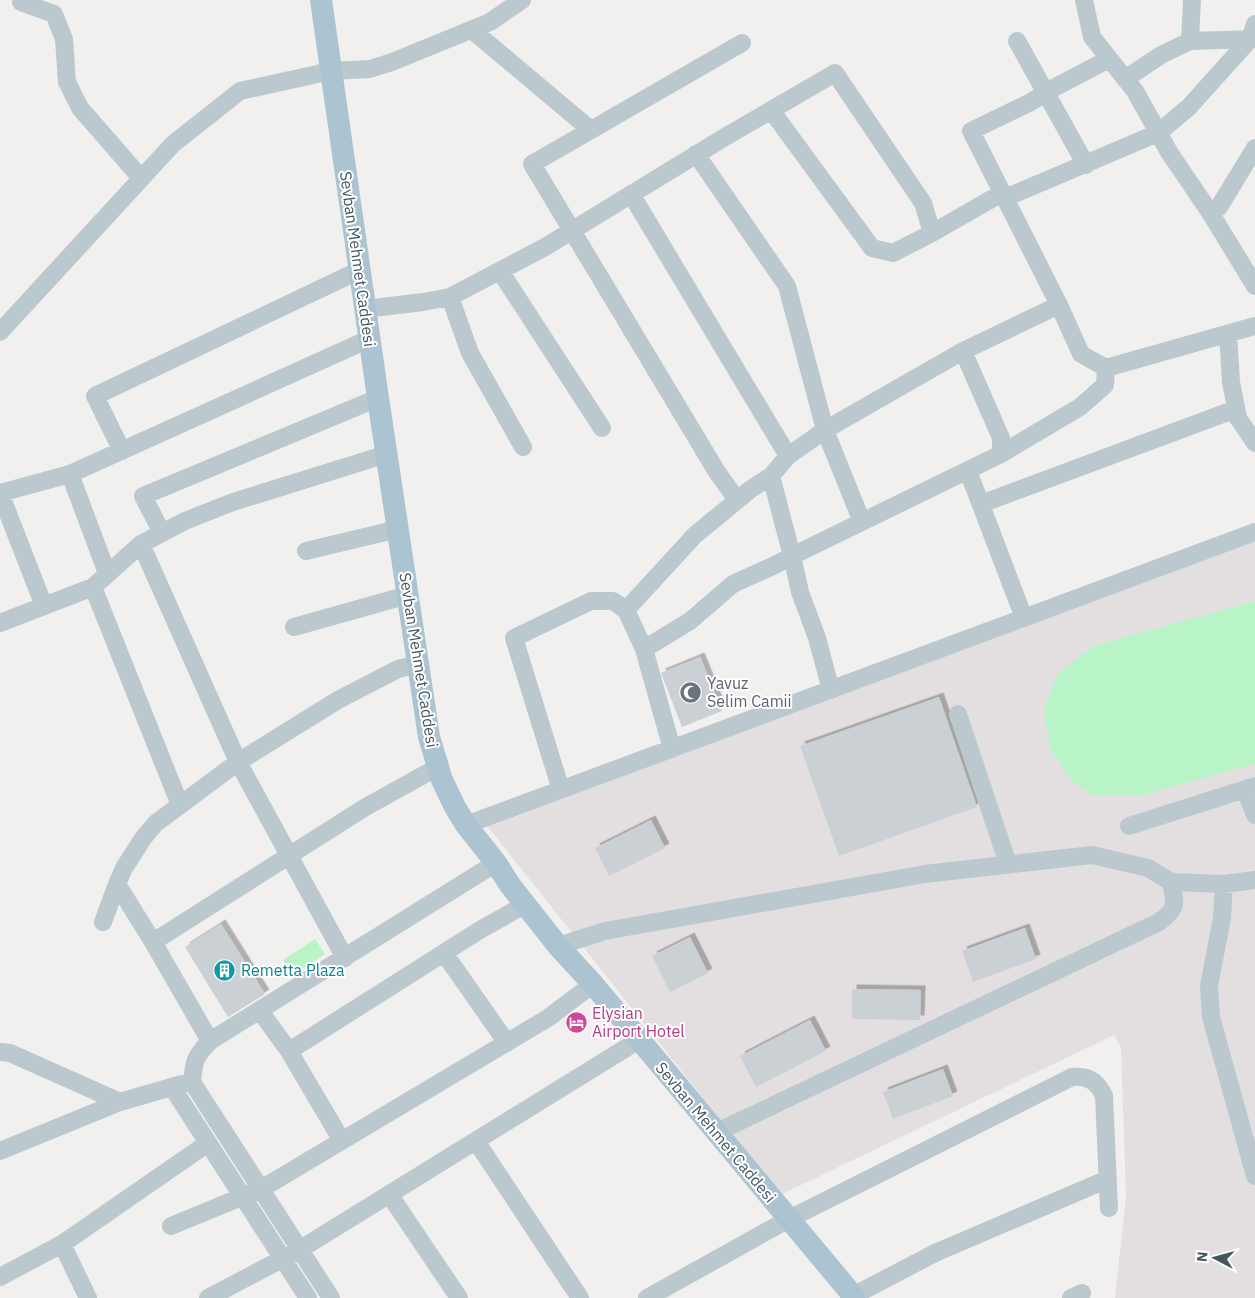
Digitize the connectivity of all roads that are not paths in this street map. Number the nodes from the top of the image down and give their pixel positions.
1 (321, 0) edge
2 (522, 0) edge
3 (1084, 0) edge
4 (1192, 0) edge
5 (21, 2) dead end
6 (472, 30) junction
7 (1253, 34) edge
8 (1017, 41) dead end
9 (1190, 41) junction
10 (742, 43) dead end
11 (1109, 59) junction
12 (331, 71) junction
13 (1125, 79) junction
14 (1046, 92) junction
15 (771, 110) junction
16 (591, 130) junction
17 (1158, 133) junction
18 (1255, 148) edge
19 (696, 154) junction
20 (1086, 165) junction
21 (142, 178) junction
22 (631, 194) junction
23 (1004, 196) junction
24 (1211, 214) junction
25 (572, 231) junction
26 (932, 232) junction
27 (360, 270) junction
28 (500, 271) junction
29 (1255, 286) edge
30 (450, 297) junction
31 (1059, 305) junction
32 (365, 309) junction
33 (1255, 326) edge
34 (0, 332) edge
35 (1228, 334) junction
36 (370, 339) junction
37 (964, 351) junction
38 (1106, 368) junction
39 (378, 398) junction
40 (1236, 409) junction
41 (602, 428) dead end
42 (825, 430) junction
43 (1255, 443) edge
44 (523, 447) dead end
45 (122, 451) junction
46 (386, 454) junction
47 (1001, 454) junction
48 (788, 456) junction
49 (968, 471) junction
50 (70, 474) junction
51 (771, 476) junction
52 (737, 500) junction
53 (981, 504) junction
54 (862, 522) junction
55 (398, 528) junction
56 (1255, 532) edge
57 (162, 533) junction
58 (141, 544) junction
59 (306, 551) dead end
60 (792, 556) junction
61 (107, 574) junction
62 (93, 587) junction
63 (408, 595) junction
64 (44, 606) junction
65 (626, 610) junction
66 (1024, 618) junction
67 (0, 623) edge
68 (294, 627) dead end
69 (644, 649) junction
70 (418, 664) junction
71 (831, 690) junction
72 (958, 714) dead end
73 (672, 748) junction
74 (238, 762) junction
75 (438, 767) junction
76 (1250, 788) edge
77 (561, 790) junction
78 (180, 805) junction
79 (1255, 815) edge
80 (466, 825) junction
81 (1129, 826) dead end
82 (289, 856) junction
83 (496, 863) junction
84 (1008, 864) junction
85 (1255, 880) edge
86 (1171, 882) junction
87 (117, 884) junction
88 (1224, 884) junction
89 (526, 904) junction
90 (103, 922) dead end
91 (153, 942) junction
92 (558, 946) junction
93 (444, 952) junction
94 (345, 958) junction
95 (593, 984) junction
96 (260, 1011) junction
97 (640, 1040) junction
98 (210, 1041) junction
99 (507, 1043) junction
100 (289, 1051) junction
101 (0, 1052) edge
102 (192, 1082) junction
103 (172, 1087) junction
104 (120, 1102) junction
105 (717, 1132) junction
106 (342, 1141) junction
107 (476, 1141) junction
108 (208, 1143) junction
109 (0, 1151) edge
110 (1255, 1176) edge
111 (1108, 1179) junction
112 (261, 1190) junction
113 (389, 1194) junction
114 (242, 1197) junction
115 (1109, 1208) dead end
116 (789, 1218) junction
117 (171, 1226) dead end
118 (62, 1244) junction
119 (299, 1250) junction
120 (282, 1259) junction
121 (0, 1277) edge
122 (656, 1296) edge
123 (853, 1297) edge
124 (88, 1298) edge
125 (208, 1298) edge
126 (308, 1298) edge
127 (331, 1298) edge
128 (458, 1298) edge
129 (580, 1298) edge

1 - 12 main road, Sevban Mehmet Caddesi
2 - 6 street
3 - 11 street
4 - 9 street
5 - 21 street
6 - 12 street
6 - 16 street
7 - 9 street
7 - 17 street
8 - 14 street
9 - 13 street
10 - 16 street
11 - 13 street
11 - 14 street
12 - 21 street
12 - 27 main road, Sevban Mehmet Caddesi
13 - 17 street
14 - 20 street
14 - 23 street
15 - 19 street
15 - 26 street
15 - 26 street
16 - 25 street
17 - 20 street
17 - 24 street
18 - 24 street
19 - 22 street
19 - 42 street
20 - 23 street
21 - 34 street
22 - 25 street
22 - 48 street
23 - 26 street
23 - 31 street
24 - 29 street
25 - 28 street
25 - 52 street
27 - 32 main road, Sevban Mehmet Caddesi
27 - 45 street
28 - 30 street
28 - 41 street
30 - 32 street
30 - 44 street
31 - 37 street
31 - 38 street
32 - 36 main road, Sevban Mehmet Caddesi
33 - 35 street
35 - 38 street
35 - 40 street
36 - 39 main road, Sevban Mehmet Caddesi
36 - 45 street
37 - 42 street
37 - 47 street
38 - 47 street
39 - 46 main road, Sevban Mehmet Caddesi
39 - 57 street
40 - 43 street
40 - 53 street
42 - 48 street
42 - 54 street
45 - 50 street
46 - 55 main road, Sevban Mehmet Caddesi
46 - 57 street
47 - 49 street
48 - 51 street
49 - 53 street
49 - 54 street
50 - 61 street
50 - 64 street
51 - 52 street
51 - 60 street
52 - 65 street
53 - 66 street
54 - 60 street
55 - 59 street
55 - 63 main road, Sevban Mehmet Caddesi
56 - 66 street
57 - 58 street
58 - 61 street
58 - 74 street
60 - 69 street
60 - 71 street
61 - 62 street
62 - 64 street
62 - 78 street
63 - 68 street
63 - 70 main road, Sevban Mehmet Caddesi
64 - 67 street
65 - 69 street
65 - 77 street
66 - 71 street
69 - 73 street
70 - 74 street
70 - 75 main road, Sevban Mehmet Caddesi
71 - 73 street
72 - 84 street
73 - 77 street
74 - 78 street
74 - 82 street
75 - 80 main road, Sevban Mehmet Caddesi
75 - 82 street
76 - 79 street
76 - 81 street
77 - 80 street
78 - 87 street
80 - 83 main road, Sevban Mehmet Caddesi
82 - 91 street
82 - 94 street
83 - 89 main road, Sevban Mehmet Caddesi
83 - 94 street
84 - 86 street
84 - 92 street
85 - 88 street
86 - 88 street
86 - 105 street
87 - 90 street
87 - 91 street
88 - 110 street
89 - 92 main road, Sevban Mehmet Caddesi
89 - 93 street
91 - 98 street
92 - 95 main road, Sevban Mehmet Caddesi
93 - 99 street
93 - 100 street
94 - 96 street
95 - 97 main road, Sevban Mehmet Caddesi
95 - 99 street
96 - 98 street
96 - 100 street
97 - 105 main road, Sevban Mehmet Caddesi
97 - 107 street
98 - 102 street
99 - 106 street
100 - 106 street
101 - 104 street
102 - 103 street
102 - 112 street
103 - 104 street
103 - 108 street
104 - 109 street
105 - 116 main road, Sevban Mehmet Caddesi
106 - 112 street
107 - 113 street
107 - 129 street
108 - 114 street
108 - 118 street
111 - 115 street
111 - 116 street
111 - 123 street
112 - 114 street
112 - 119 street
113 - 119 street
113 - 128 street
114 - 117 street
114 - 120 street
116 - 122 street
116 - 123 main road, Sevban Mehmet Caddesi
118 - 121 street
118 - 124 street
119 - 120 street
119 - 127 street
120 - 125 street
120 - 126 street

